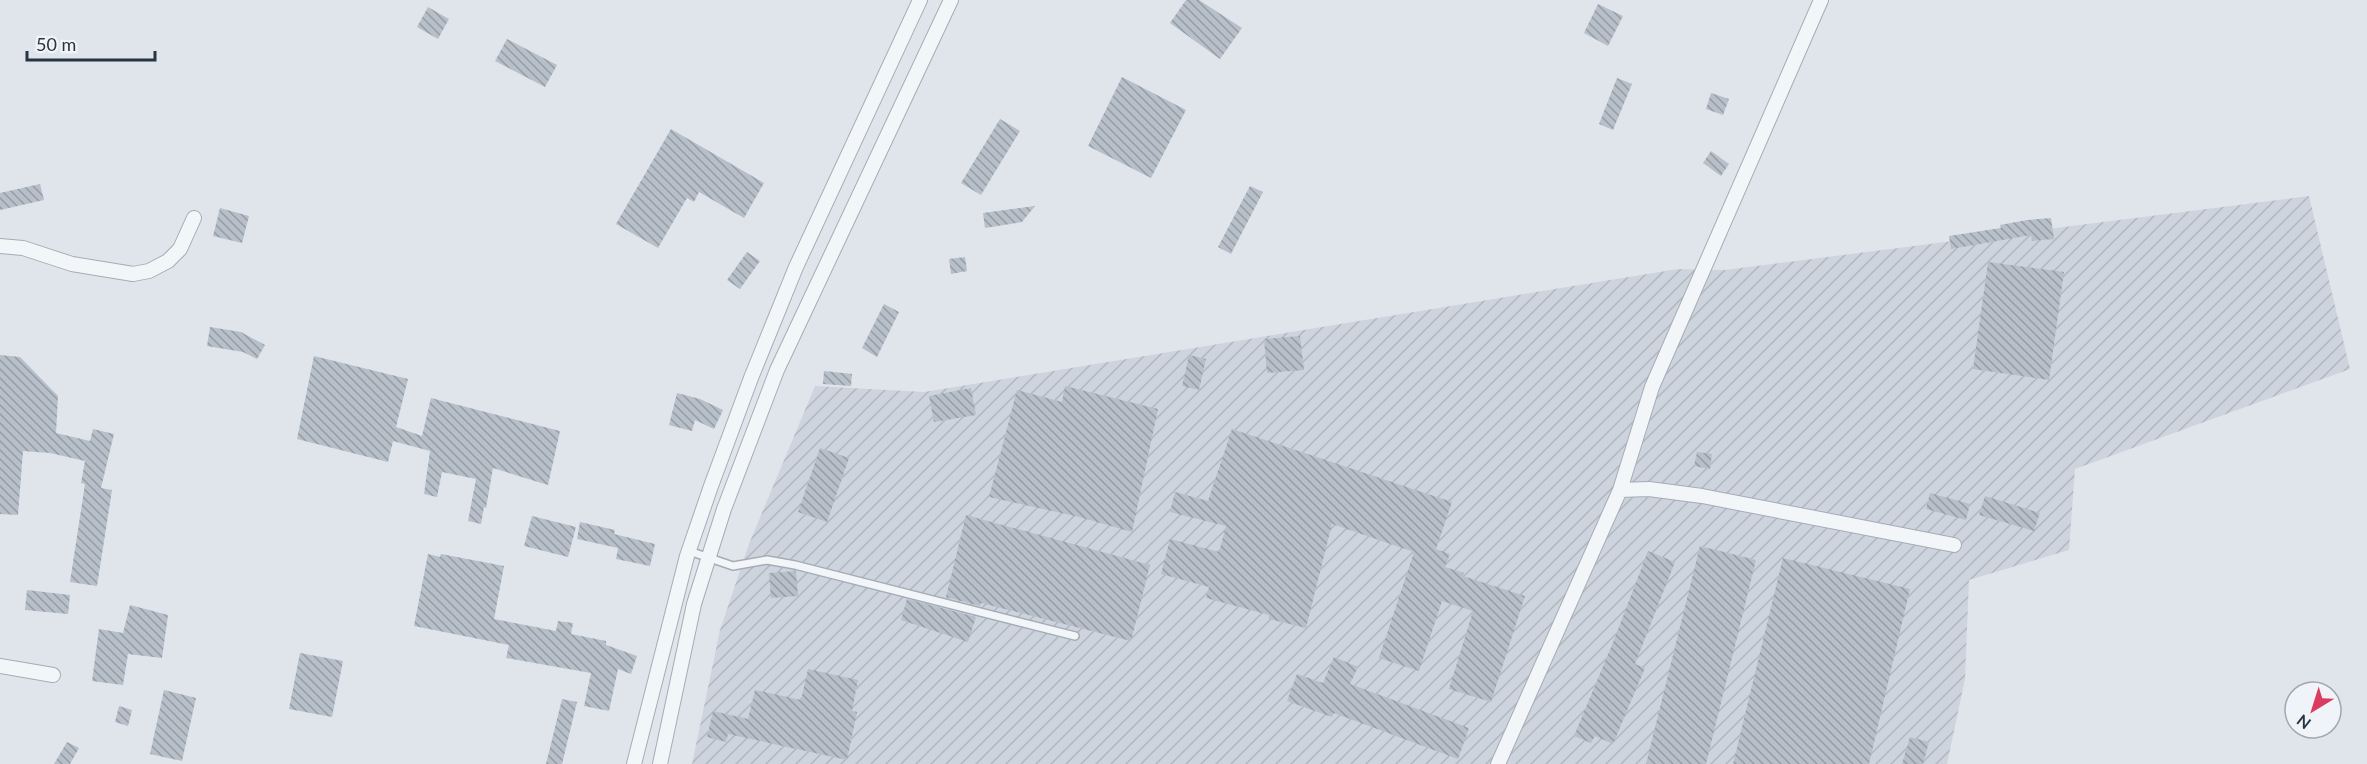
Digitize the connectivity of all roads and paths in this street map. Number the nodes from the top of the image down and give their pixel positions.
1 (920, 0) edge
2 (951, 0) edge
3 (1821, 0) edge
4 (195, 218) dead end
5 (0, 246) edge
6 (1620, 490) junction
7 (1954, 545) dead end
8 (688, 551) junction
9 (707, 557) junction
10 (1075, 636) dead end
11 (0, 666) edge
12 (53, 675) dead end
13 (634, 764) edge
14 (660, 764) edge
15 (1497, 764) edge

1 - 8 street
2 - 9 street
3 - 6 street
4 - 5 street
6 - 7 street
6 - 15 street
8 - 9 lane
8 - 13 street
9 - 10 lane
9 - 14 street
11 - 12 street

